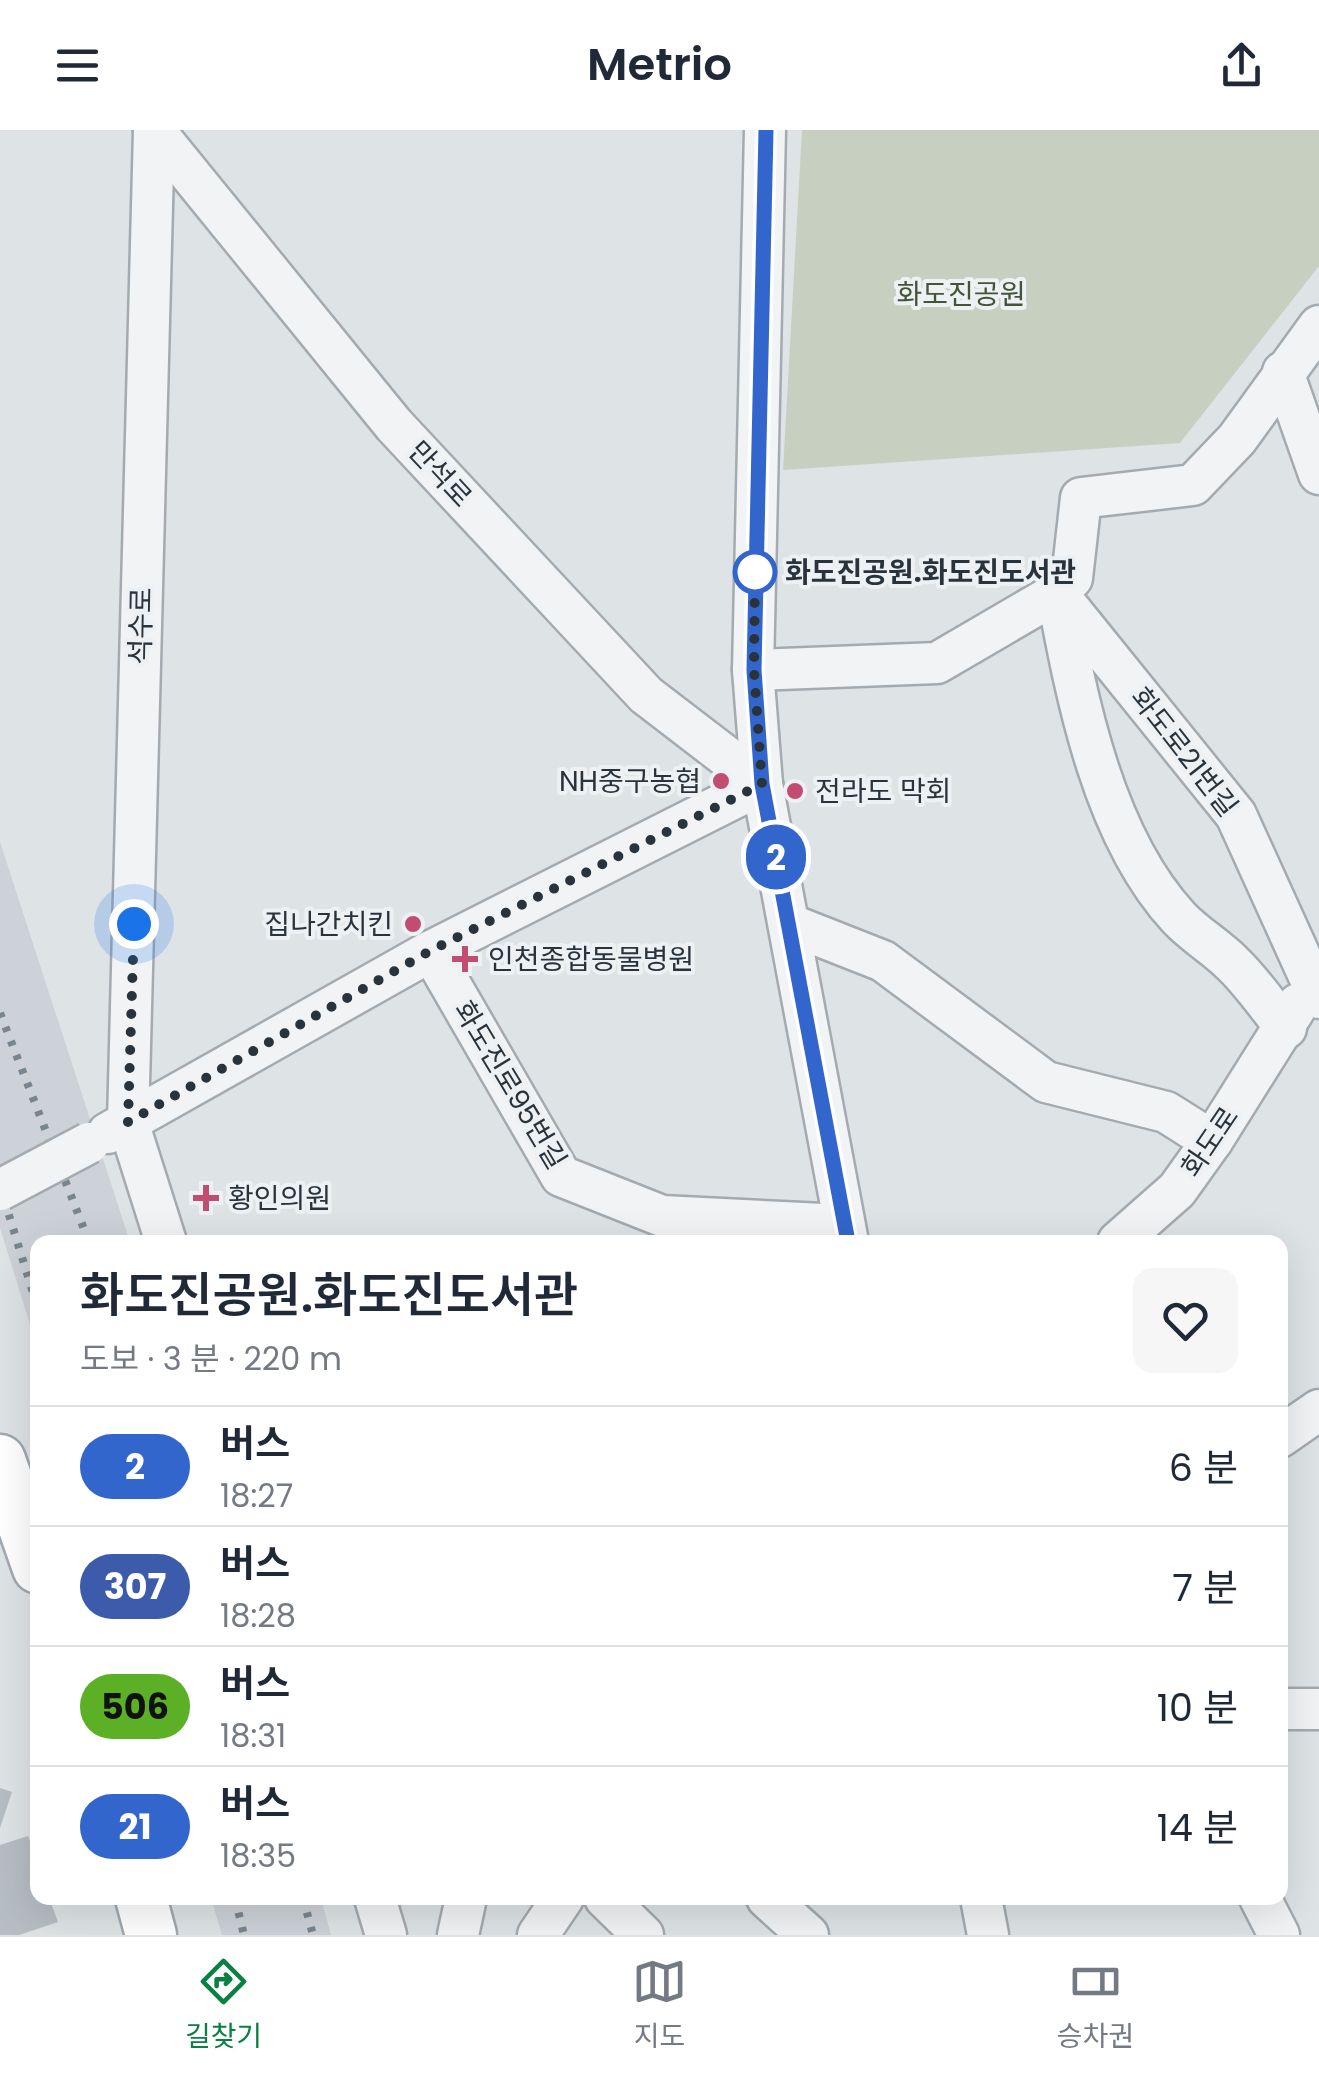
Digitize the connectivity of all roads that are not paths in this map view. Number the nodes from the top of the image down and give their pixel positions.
1 (154, 130) edge
2 (766, 130) edge
3 (1319, 326) edge
4 (1283, 372) junction
5 (1319, 474) edge
6 (1057, 593) junction
7 (754, 670) junction
8 (762, 784) junction
9 (789, 924) junction
10 (430, 951) junction
11 (1317, 979) edge
12 (1286, 1028) junction
13 (128, 1122) junction
14 (1212, 1141) junction
15 (0, 1190) edge
16 (658, 1229) edge
17 (846, 1234) edge
18 (164, 1235) edge
19 (1126, 1235) edge
20 (1319, 1410) edge
21 (1288, 1431) edge
22 (0, 1460) edge
23 (30, 1545) edge
24 (1288, 1709) edge
25 (1319, 1709) edge
26 (142, 1905) edge
27 (377, 1905) edge
28 (464, 1905) edge
29 (558, 1905) edge
30 (612, 1905) edge
31 (775, 1905) edge
32 (982, 1905) edge
33 (1263, 1905) edge
34 (151, 1935) edge
35 (386, 1935) edge
36 (458, 1935) edge
37 (538, 1935) edge
38 (642, 1935) edge
39 (808, 1935) edge
40 (988, 1935) edge
41 (1278, 1935) edge

1 - 8 street, 만석로
1 - 13 street, 석수로
2 - 7 street
3 - 4 street
4 - 5 street
4 - 6 street
6 - 7 street
6 - 11 street, 화도로21번길
6 - 12 street
7 - 8 street
8 - 9 street
8 - 10 street
9 - 14 street
9 - 17 street
10 - 13 street
10 - 16 street, 화도진로95번길
11 - 12 street, 화도로
12 - 14 street, 화도로
13 - 15 street, bridge
13 - 18 street, 석수로
14 - 19 street, 화도로
16 - 17 street, 화도진로95번길
20 - 21 street
22 - 23 main road
24 - 25 street
26 - 34 main road
27 - 35 street
28 - 36 street
29 - 37 street
30 - 38 street
31 - 39 street
32 - 40 street
33 - 41 street

